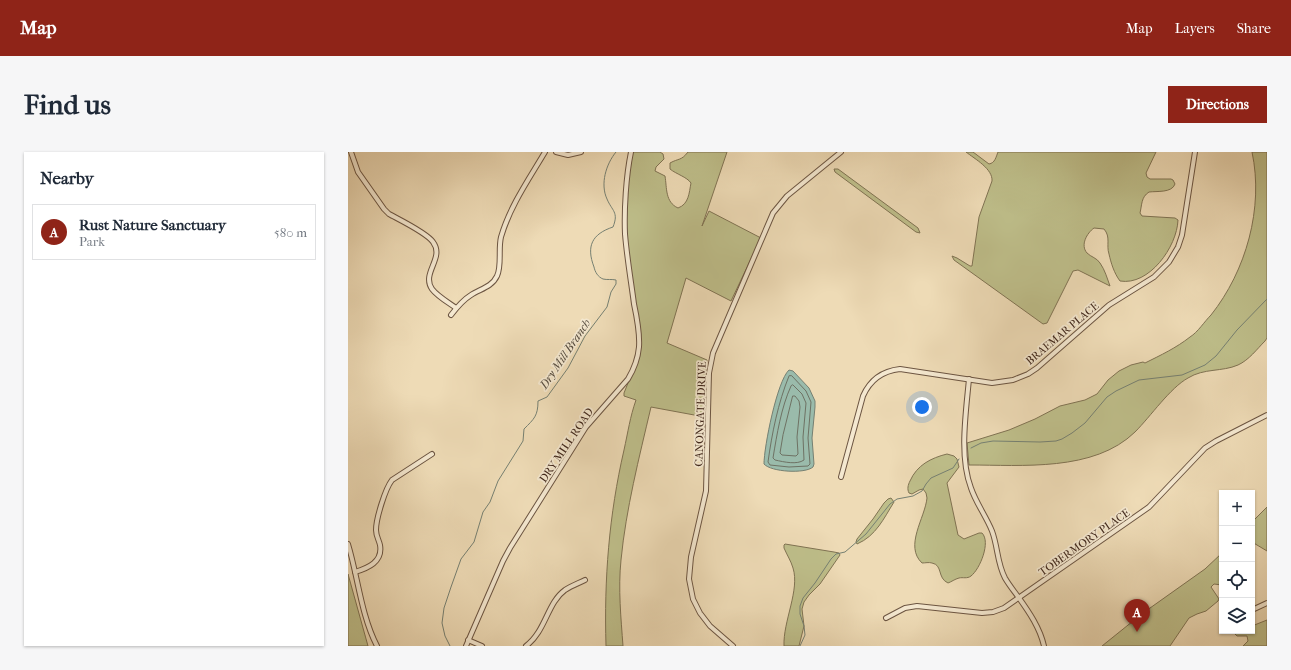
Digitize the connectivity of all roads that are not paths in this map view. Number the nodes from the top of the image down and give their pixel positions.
1 (350, 152) edge
2 (544, 152) edge
3 (556, 152) edge
4 (581, 152) edge
5 (631, 152) edge
6 (841, 152) edge
7 (1195, 152) edge
8 (456, 308) junction
9 (452, 315) dead end
10 (969, 379) junction
11 (1267, 415) edge
12 (432, 454) dead end
13 (841, 477) dead end
14 (348, 544) edge
15 (355, 572) junction
16 (585, 580) dead end
17 (1019, 598) junction
18 (1267, 604) edge
19 (1255, 609) edge
20 (886, 618) dead end
21 (468, 640) junction
22 (377, 646) edge
23 (466, 646) edge
24 (482, 646) edge
25 (526, 646) edge
26 (733, 646) edge
27 (1044, 646) edge

1 - 8 street
2 - 8 street
3 - 4 street
5 - 21 street, DRY MILL ROAD
6 - 26 street, CANONGATE DRIVE
7 - 10 street, BRAEMAR PLACE
8 - 9 street
10 - 13 street, BRAEMAR PLACE
10 - 17 street
11 - 17 street, TOBERMORY PLACE
12 - 15 street
14 - 15 street
15 - 22 street
16 - 25 street
17 - 20 street, TOBERMORY PLACE
17 - 27 street
18 - 19 street
21 - 23 street, DRY MILL ROAD
21 - 24 street

